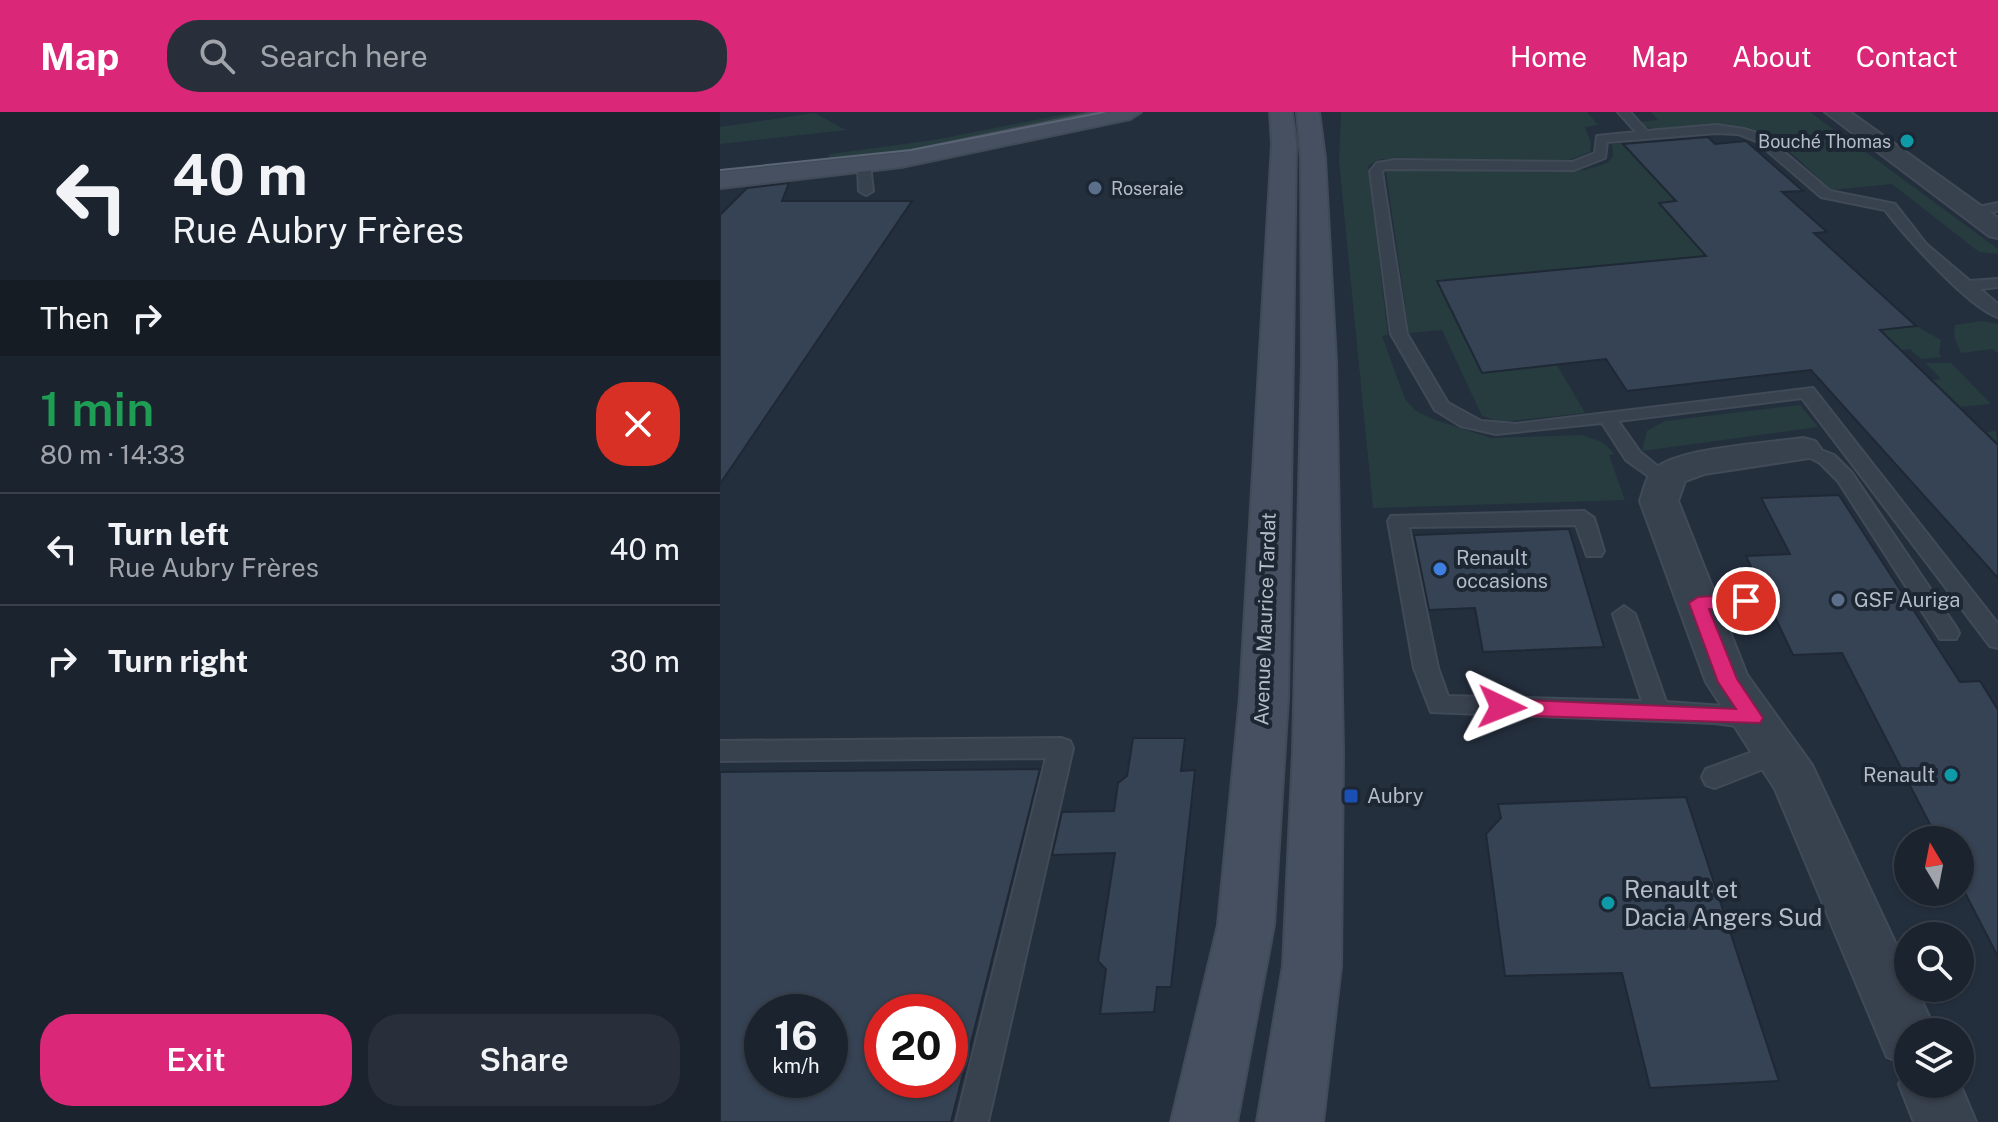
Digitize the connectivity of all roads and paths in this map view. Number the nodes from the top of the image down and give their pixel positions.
1 (1061, 112) edge
2 (1130, 112) edge
3 (1308, 112) edge
4 (1624, 112) edge
5 (1836, 112) edge
6 (1275, 117) edge
7 (1645, 136) junction
8 (720, 158) edge
9 (864, 165) junction
10 (720, 180) edge
11 (866, 191) dead end
12 (1998, 207) edge
13 (1970, 210) junction
14 (1998, 230) edge
15 (1998, 283) edge
16 (1965, 286) junction
17 (1998, 312) edge
18 (1607, 418) junction
19 (1803, 449) joint
20 (1664, 481) junction
21 (1594, 551) dead end
22 (1746, 601) dead end
23 (1698, 603) junction
24 (1624, 614) dead end
25 (1948, 633) dead end
26 (1998, 640) edge
27 (1658, 713) junction
28 (1765, 735) junction
29 (720, 751) edge
30 (1715, 777) dead end
31 (1900, 1018) edge
32 (1935, 1098) edge
33 (972, 1122) edge
34 (1204, 1122) edge
35 (1290, 1122) edge
36 (1945, 1122) edge

1 - 8 street
2 - 9 street
3 - 35 street
4 - 7 lane
5 - 13 street
6 - 34 street, Avenue Maurice Tardat
7 - 16 lane
7 - 18 lane
9 - 10 street
9 - 11 lane
12 - 13 lane
13 - 14 street
15 - 16 lane
16 - 17 lane
18 - 20 lane
18 - 26 lane
19 - 20 street
19 - 25 lane
20 - 23 street
21 - 27 lane
22 - 23 lane
23 - 28 street
24 - 27 lane
27 - 28 lane
28 - 30 lane
28 - 31 street
29 - 33 lane
32 - 36 street

